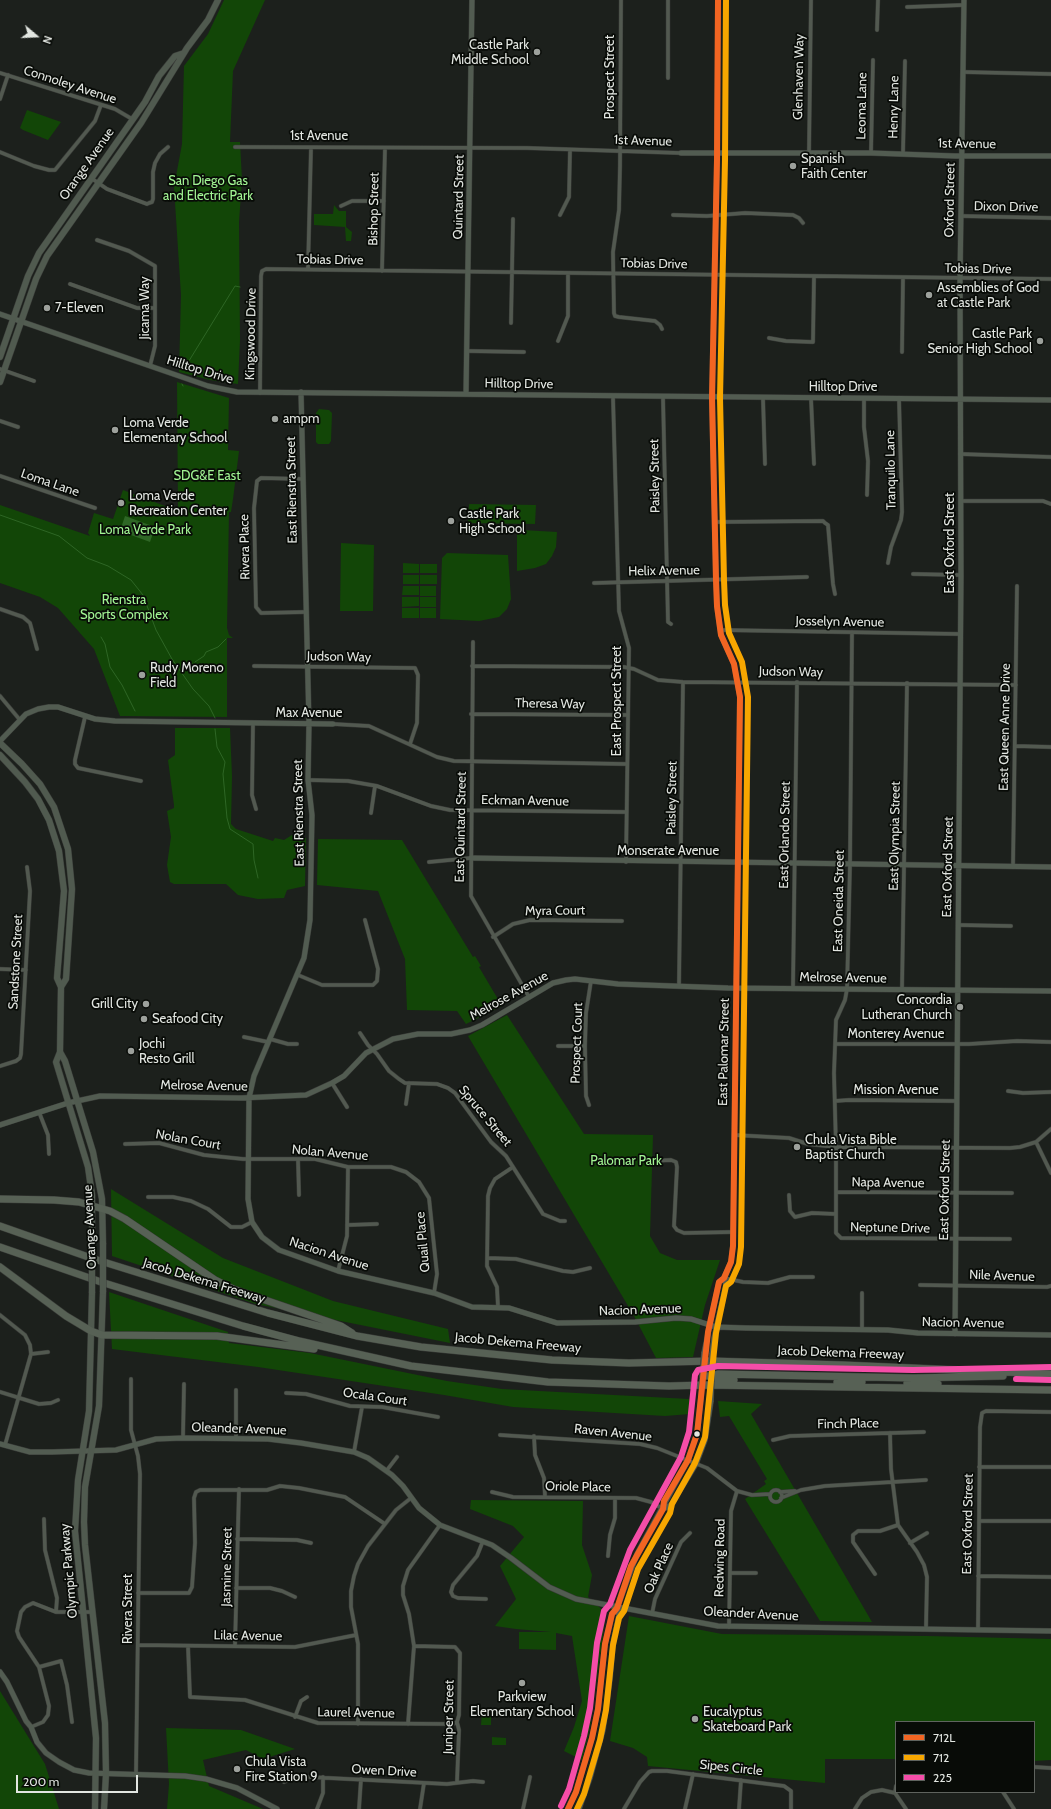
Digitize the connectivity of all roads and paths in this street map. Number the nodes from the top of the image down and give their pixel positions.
1 (218, 0) edge
2 (472, 0) edge
3 (621, 0) edge
4 (668, 0) edge
5 (718, 0) edge
6 (810, 0) edge
7 (878, 0) edge
8 (964, 2) edge
9 (907, 7) dead end
10 (877, 30) dead end
11 (184, 52) junction
12 (873, 60) dead end
13 (905, 61) dead end
14 (963, 72) junction
15 (0, 73) edge
16 (1051, 74) edge
17 (8, 75) junction
18 (668, 78) dead end
19 (0, 99) edge
20 (101, 105) junction
21 (132, 119) junction
22 (140, 125) junction
23 (168, 147) dead end
24 (235, 147) dead end
25 (310, 148) junction
26 (385, 148) junction
27 (471, 149) junction
28 (570, 150) junction
29 (620, 151) junction
30 (0, 152) edge
31 (681, 153) joint
32 (871, 153) junction
33 (717, 154) junction
34 (808, 154) junction
35 (903, 154) junction
36 (962, 156) junction
37 (1051, 156) edge
38 (91, 178) junction
39 (98, 183) junction
40 (384, 201) junction
41 (341, 206) dead end
42 (560, 214) dead end
43 (672, 215) dead end
44 (715, 216) junction
45 (961, 216) junction
46 (1051, 218) edge
47 (513, 219) dead end
48 (803, 223) dead end
49 (97, 240) dead end
50 (308, 269) junction
51 (382, 271) junction
52 (468, 272) junction
53 (512, 272) junction
54 (568, 272) junction
55 (613, 273) junction
56 (714, 274) junction
57 (261, 276) joint
58 (814, 276) junction
59 (903, 278) junction
60 (960, 279) junction
61 (1051, 279) edge
62 (70, 284) dead end
63 (155, 308) junction
64 (0, 314) edge
65 (13, 318) junction
66 (21, 321) junction
67 (511, 323) dead end
68 (662, 329) dead end
69 (769, 338) dead end
70 (558, 341) dead end
71 (467, 351) junction
72 (524, 352) dead end
73 (902, 352) dead end
74 (0, 357) edge
75 (150, 366) junction
76 (2, 369) edge
77 (34, 381) dead end
78 (0, 382) edge
79 (301, 392) junction
80 (260, 393) junction
81 (466, 394) junction
82 (614, 397) junction
83 (663, 397) junction
84 (712, 398) junction
85 (763, 398) junction
86 (811, 398) junction
87 (899, 398) junction
88 (864, 399) junction
89 (960, 400) junction
90 (1051, 400) edge
91 (0, 421) edge
92 (18, 427) dead end
93 (960, 454) junction
94 (1051, 457) edge
95 (765, 464) dead end
96 (814, 464) dead end
97 (0, 476) edge
98 (303, 479) junction
99 (867, 495) dead end
100 (961, 501) junction
101 (1051, 504) edge
102 (95, 508) dead end
103 (715, 522) junction
104 (888, 563) dead end
105 (914, 574) dead end
106 (961, 576) junction
107 (807, 577) dead end
108 (667, 580) junction
109 (716, 580) junction
110 (594, 582) dead end
111 (618, 582) junction
112 (1017, 586) dead end
113 (835, 594) dead end
114 (0, 609) edge
115 (306, 612) junction
116 (671, 624) dead end
117 (720, 630) junction
118 (852, 632) junction
119 (960, 634) junction
120 (473, 642) dead end
121 (37, 649) dead end
122 (254, 666) dead end
123 (472, 666) junction
124 (307, 667) junction
125 (629, 668) junction
126 (683, 682) junction
127 (738, 682) junction
128 (797, 682) junction
129 (851, 683) junction
130 (906, 684) junction
131 (960, 684) junction
132 (1016, 686) junction
133 (0, 696) edge
134 (471, 714) junction
135 (628, 715) junction
136 (85, 717) junction
137 (20, 720) junction
138 (254, 724) junction
139 (309, 724) junction
140 (333, 724) joint
141 (0, 742) edge
142 (410, 744) junction
143 (1015, 746) junction
144 (1051, 747) edge
145 (0, 755) edge
146 (472, 762) junction
147 (626, 764) junction
148 (308, 780) junction
149 (140, 781) dead end
150 (375, 786) junction
151 (256, 809) dead end
152 (471, 810) junction
153 (626, 812) junction
154 (372, 813) dead end
155 (471, 858) junction
156 (429, 862) dead end
157 (626, 862) junction
158 (681, 862) junction
159 (738, 862) junction
160 (795, 864) junction
161 (850, 864) junction
162 (904, 865) junction
163 (958, 866) junction
164 (27, 867) dead end
165 (1013, 867) junction
166 (1051, 867) edge
167 (365, 920) dead end
168 (622, 921) dead end
169 (958, 925) junction
170 (1011, 926) dead end
171 (61, 929) junction
172 (70, 929) junction
173 (493, 937) junction
174 (0, 969) edge
175 (26, 970) junction
176 (298, 975) junction
177 (591, 981) junction
178 (679, 986) junction
179 (61, 987) junction
180 (736, 988) junction
181 (793, 988) junction
182 (847, 989) junction
183 (902, 989) junction
184 (957, 990) junction
185 (1051, 991) edge
186 (529, 997) junction
187 (360, 1033) dead end
188 (244, 1036) dead end
189 (269, 1041) junction
190 (1051, 1042) edge
191 (297, 1044) dead end
192 (835, 1044) junction
193 (956, 1044) junction
194 (558, 1046) dead end
195 (586, 1046) junction
196 (373, 1049) junction
197 (60, 1052) junction
198 (0, 1066) edge
199 (332, 1083) junction
200 (409, 1083) junction
201 (1008, 1091) dead end
202 (1051, 1092) edge
203 (249, 1098) junction
204 (76, 1101) junction
205 (835, 1101) junction
206 (957, 1101) junction
207 (68, 1103) junction
208 (406, 1104) dead end
209 (589, 1105) dead end
210 (347, 1107) dead end
211 (39, 1112) junction
212 (0, 1125) edge
213 (1051, 1130) edge
214 (734, 1135) junction
215 (1036, 1142) junction
216 (125, 1144) dead end
217 (836, 1147) junction
218 (957, 1147) junction
219 (49, 1154) dead end
220 (247, 1158) junction
221 (298, 1158) junction
222 (651, 1161) dead end
223 (348, 1167) junction
224 (513, 1167) junction
225 (1051, 1173) edge
226 (426, 1190) joint
227 (836, 1192) junction
228 (957, 1193) junction
229 (1012, 1193) dead end
230 (299, 1195) dead end
231 (789, 1195) dead end
232 (148, 1197) dead end
233 (0, 1199) edge
234 (92, 1205) junction
235 (103, 1209) junction
236 (836, 1214) junction
237 (565, 1221) dead end
238 (252, 1222) junction
239 (378, 1224) dead end
240 (347, 1225) junction
241 (0, 1226) edge
242 (733, 1232) junction
243 (841, 1238) joint
244 (1010, 1239) dead end
245 (956, 1240) junction
246 (0, 1246) edge
247 (488, 1258) junction
248 (0, 1267) edge
249 (590, 1268) dead end
250 (338, 1271) junction
251 (813, 1277) dead end
252 (724, 1278) junction
253 (920, 1285) dead end
254 (955, 1285) junction
255 (1049, 1287) edge
256 (434, 1293) junction
257 (862, 1293) dead end
258 (498, 1307) junction
259 (0, 1315) edge
260 (710, 1325) junction
261 (716, 1327) junction
262 (862, 1329) junction
263 (92, 1331) junction
264 (955, 1334) junction
265 (102, 1335) junction
266 (1051, 1335) edge
267 (357, 1336) junction
268 (48, 1352) dead end
269 (31, 1354) junction
270 (380, 1360) junction
271 (1051, 1374) edge
272 (703, 1376) junction
273 (712, 1376) junction
274 (772, 1378) junction
275 (131, 1379) dead end
276 (184, 1384) dead end
277 (1051, 1389) edge
278 (236, 1390) dead end
279 (0, 1392) edge
280 (286, 1393) dead end
281 (18, 1398) junction
282 (58, 1400) dead end
283 (362, 1407) junction
284 (1051, 1412) edge
285 (438, 1417) dead end
286 (924, 1432) dead end
287 (890, 1433) junction
288 (500, 1435) dead end
289 (534, 1436) junction
290 (183, 1438) junction
291 (236, 1438) junction
292 (773, 1440) dead end
293 (2, 1445) edge
294 (135, 1445) junction
295 (83, 1451) junction
296 (91, 1451) junction
297 (354, 1452) junction
298 (397, 1457) dead end
299 (688, 1460) junction
300 (696, 1464) junction
301 (979, 1467) junction
302 (1051, 1468) edge
303 (387, 1470) junction
304 (926, 1480) dead end
305 (892, 1482) junction
306 (239, 1490) junction
307 (737, 1491) junction
308 (798, 1491) junction
309 (492, 1492) dead end
310 (780, 1492) junction
311 (770, 1494) junction
312 (545, 1496) junction
313 (760, 1496) junction
314 (411, 1498) junction
315 (615, 1498) junction
316 (782, 1498) junction
317 (771, 1500) junction
318 (663, 1509) junction
319 (44, 1519) dead end
320 (979, 1521) junction
321 (1051, 1521) edge
322 (385, 1524) junction
323 (440, 1525) junction
324 (898, 1525) junction
325 (690, 1533) dead end
326 (927, 1533) dead end
327 (236, 1539) junction
328 (483, 1541) junction
329 (311, 1543) dead end
330 (910, 1543) junction
331 (608, 1556) dead end
332 (730, 1573) junction
333 (756, 1573) dead end
334 (875, 1574) dead end
335 (978, 1576) junction
336 (1051, 1577) edge
337 (236, 1588) junction
338 (138, 1593) junction
339 (295, 1597) dead end
340 (486, 1599) dead end
341 (617, 1608) junction
342 (56, 1612) junction
343 (92, 1612) junction
344 (84, 1613) junction
345 (652, 1614) junction
346 (729, 1627) junction
347 (926, 1629) junction
348 (978, 1630) junction
349 (1051, 1631) edge
350 (356, 1636) junction
351 (138, 1645) junction
352 (188, 1646) junction
353 (235, 1646) junction
354 (414, 1646) junction
355 (39, 1667) junction
356 (0, 1672) edge
357 (307, 1697) dead end
358 (295, 1717) junction
359 (72, 1722) dead end
360 (457, 1722) junction
361 (358, 1724) junction
362 (408, 1724) junction
363 (31, 1727) junction
364 (592, 1740) junction
365 (598, 1751) junction
366 (1035, 1767) edge
367 (1051, 1768) edge
368 (97, 1774) junction
369 (106, 1774) junction
370 (136, 1774) junction
371 (693, 1774) junction
372 (323, 1777) junction
373 (530, 1777) dead end
374 (361, 1779) junction
375 (741, 1780) junction
376 (284, 1782) dead end
377 (457, 1782) junction
378 (483, 1782) dead end
379 (424, 1783) junction
380 (895, 1793) joint
381 (1004, 1793) edge
382 (95, 1809) edge
383 (104, 1809) edge
384 (277, 1809) edge
385 (317, 1809) edge
386 (359, 1809) edge
387 (420, 1809) edge
388 (523, 1809) edge
389 (568, 1809) edge
390 (579, 1809) edge
391 (624, 1809) edge
392 (685, 1809) edge
393 (739, 1809) edge
394 (791, 1809) edge
395 (854, 1809) edge
396 (906, 1809) edge
397 (1014, 1809) edge

1 - 11 main road, Orange Avenue
2 - 27 street, Quintard Street
3 - 29 street, Prospect Street
4 - 18 street
5 - 33 street, East Palomar Street
6 - 34 street, Glenhaven Way
7 - 10 street
8 - 9 street
8 - 14 street, Oxford Street
11 - 21 main road, Orange Avenue
11 - 22 main road
12 - 32 street, Leoma Lane
13 - 35 street, Henry Lane
14 - 16 street
14 - 36 street, Oxford Street
15 - 17 street, Connoley Avenue
17 - 19 street
17 - 20 street, Connoley Avenue
20 - 21 street, Connoley Avenue
20 - 30 street
21 - 22 main road
21 - 38 main road, Orange Avenue
22 - 39 main road
23 - 39 street
24 - 25 street, 1st Avenue
25 - 26 street, 1st Avenue
25 - 50 street
26 - 27 street, 1st Avenue
26 - 40 street, Bishop Street
27 - 28 street, 1st Avenue
27 - 52 street, Quintard Street
28 - 29 street, 1st Avenue
28 - 42 street
29 - 31 street, 1st Avenue
29 - 55 street, Prospect Street
31 - 33 street, 1st Avenue
32 - 34 street, 1st Avenue
32 - 35 street, 1st Avenue
33 - 34 street, 1st Avenue
33 - 44 street, East Palomar Street
35 - 36 street, 1st Avenue
36 - 37 street, 1st Avenue
36 - 45 street, Oxford Street
38 - 39 street
38 - 65 main road, Orange Avenue
39 - 66 main road
40 - 41 street
40 - 51 street, Bishop Street
43 - 44 street
44 - 48 street
44 - 56 street, East Palomar Street
45 - 46 street, Dixon Drive
45 - 60 street, Oxford Street
47 - 53 street
49 - 63 street, Jicama Way
50 - 51 street, Tobias Drive
50 - 57 street, Tobias Drive
51 - 52 street, Tobias Drive
52 - 53 street, Tobias Drive
52 - 71 street, Quintard Street
53 - 54 street, Tobias Drive
53 - 67 street
54 - 55 street, Tobias Drive
54 - 70 street
55 - 56 street, Tobias Drive
55 - 68 street
56 - 58 street, Tobias Drive
56 - 84 street, East Palomar Street
57 - 80 street, Kingswood Drive
58 - 59 street, Tobias Drive
58 - 69 street
59 - 60 street, Tobias Drive
59 - 73 street
60 - 61 street, Tobias Drive
60 - 89 street, Oxford Street
62 - 63 street
63 - 75 street, Jicama Way
64 - 65 street, Hilltop Drive
65 - 66 street, Hilltop Drive
65 - 74 main road, Orange Avenue
66 - 75 street, Hilltop Drive
66 - 76 main road
71 - 72 street
71 - 81 street, Quintard Street
75 - 80 street, Hilltop Drive
76 - 77 street
76 - 78 main road
79 - 80 street, Hilltop Drive
79 - 81 street, Hilltop Drive
79 - 98 street, East Rienstra Street
81 - 82 street, Hilltop Drive
82 - 83 street, Hilltop Drive
82 - 111 street, East Prospect Street
83 - 84 street, Hilltop Drive
83 - 108 street, Paisley Street
84 - 85 street, Hilltop Drive
84 - 103 street, East Palomar Street
85 - 86 street, Hilltop Drive
85 - 95 street
86 - 88 street, Hilltop Drive
86 - 96 street
87 - 88 street, Hilltop Drive
87 - 89 street, Hilltop Drive
87 - 104 street, Tranquilo Lane
88 - 99 street
89 - 90 street, Hilltop Drive
89 - 93 street, East Oxford Street
91 - 92 street
93 - 94 street
93 - 100 street, East Oxford Street
97 - 102 street, Loma Lane
98 - 115 street, East Rienstra Street
98 - 115 street, Rivera Place
100 - 101 street
100 - 106 street, East Oxford Street
103 - 109 street, East Palomar Street
103 - 113 street
105 - 106 street
106 - 119 street, East Oxford Street
107 - 109 street, Helix Avenue
108 - 109 street, Helix Avenue
108 - 111 street, Helix Avenue
108 - 116 street, Paisley Street
109 - 117 street, East Palomar Street
110 - 111 street, Helix Avenue
111 - 125 street, East Prospect Street
112 - 132 street, East Queen Anne Drive
114 - 121 street
115 - 124 street, East Rienstra Street
117 - 118 street, Josselyn Avenue
117 - 127 street, East Palomar Street
118 - 119 street, Josselyn Avenue
118 - 129 street, East Oneida Street
119 - 131 street, East Oxford Street
120 - 123 street, East Quintard Street
122 - 124 street, Judson Way
123 - 125 street, Judson Way
123 - 134 street, East Quintard Street
124 - 139 street, East Rienstra Street
124 - 142 street, Judson Way
125 - 126 street, Judson Way
125 - 135 street, East Prospect Street
126 - 127 street, Judson Way
126 - 158 street, Paisley Street
127 - 128 street, Judson Way
127 - 159 street, East Palomar Street
128 - 129 street, Judson Way
128 - 160 street, East Orlando Street
129 - 130 street, Judson Way
129 - 161 street, East Oneida Street
130 - 131 street, Judson Way
130 - 162 street, East Olympia Street
131 - 132 street, Judson Way
131 - 163 street, East Oxford Street
132 - 143 street, East Queen Anne Drive
133 - 137 street
134 - 135 street, Theresa Way
134 - 146 street, East Quintard Street
135 - 147 street, East Prospect Street
136 - 137 street, Max Avenue
136 - 138 street, Max Avenue
136 - 149 street
137 - 141 street, Max Avenue
138 - 139 street, Max Avenue
138 - 151 street
139 - 140 street, Max Avenue
139 - 148 street, East Rienstra Street
140 - 142 street, Max Avenue
141 - 172 main road, Orange Avenue
142 - 146 street, Max Avenue
143 - 144 street
143 - 165 street, East Queen Anne Drive
145 - 171 main road, Orange Avenue
146 - 147 street, Max Avenue
146 - 152 street, East Quintard Street
147 - 153 street, East Prospect Street
148 - 150 street, Eckman Avenue
148 - 176 street, East Rienstra Street
150 - 152 street, Eckman Avenue
150 - 154 street
152 - 153 street, Eckman Avenue
152 - 155 street, East Quintard Street
153 - 157 street, East Prospect Street
155 - 156 street, Monserate Avenue
155 - 157 street, Monserate Avenue
155 - 173 street, East Quintard Street
157 - 158 street, Monserate Avenue
158 - 159 street, Monserate Avenue
158 - 178 street, Paisley Street
159 - 160 street, Monserate Avenue
159 - 180 street, East Palomar Street
160 - 161 street, Monserate Avenue
160 - 181 street, East Orlando Street
161 - 162 street, Monserate Avenue
161 - 182 street, East Oneida Street
162 - 163 street, Monserate Avenue
162 - 183 street, East Olympia Street
163 - 165 street, Monserate Avenue
163 - 169 street, East Oxford Street
164 - 175 street, Sandstone Street
165 - 166 street, Monserate Avenue
167 - 176 street
168 - 173 street, Myra Court
169 - 170 street
169 - 184 street, East Oxford Street
171 - 172 main road
171 - 179 main road, Orange Avenue
172 - 179 main road, Orange Avenue
173 - 186 street, East Quintard Street
174 - 175 street
175 - 198 street, Sandstone Street
176 - 189 street, East Rienstra Street
177 - 178 street, Melrose Avenue
177 - 186 street, Melrose Avenue
177 - 195 street, Prospect Court
178 - 180 street, Melrose Avenue
179 - 197 main road, Orange Avenue
180 - 181 street, Melrose Avenue
180 - 214 street, East Palomar Street
181 - 182 street, Melrose Avenue
182 - 183 street, Melrose Avenue
182 - 192 street, East Oneida Street
183 - 184 street, Melrose Avenue
184 - 185 street, Melrose Avenue
184 - 193 street, East Oxford Street
186 - 196 street, Melrose Avenue
187 - 196 street, Spruce Street
188 - 189 street
189 - 191 street
189 - 203 street, East Rienstra Street
190 - 193 street, Monterey Avenue
192 - 193 street, Monterey Avenue
192 - 205 street, East Oneida Street
193 - 206 street, East Oxford Street
194 - 195 street
195 - 209 street, Prospect Court
196 - 199 street, Melrose Avenue
196 - 200 street, Spruce Street
197 - 204 main road, Orange Avenue
197 - 207 main road, Orange Avenue
199 - 203 street, Melrose Avenue
199 - 210 street
200 - 208 street
200 - 224 street, Spruce Street
201 - 202 street
203 - 204 street, Melrose Avenue
203 - 220 street, East Rienstra Street
204 - 207 street, Melrose Avenue
204 - 235 main road, Orange Avenue
205 - 206 street, Mission Avenue
205 - 217 street, East Oneida Street
206 - 218 street, East Oxford Street
207 - 211 street, Melrose Avenue
207 - 234 main road, Orange Avenue
211 - 212 street, Melrose Avenue
211 - 219 street
213 - 215 street
214 - 217 street
214 - 242 street, East Palomar Street
215 - 218 street
215 - 225 street
216 - 220 street, Nolan Court
217 - 218 street
217 - 227 street, East Oneida Street
218 - 228 street, East Oxford Street
220 - 221 street, Nolan Avenue
220 - 238 street, East Rienstra Street
221 - 223 street, Nolan Avenue
221 - 230 street
222 - 242 street
223 - 226 street, Nolan Avenue
223 - 240 street
224 - 237 street, Spruce Street
224 - 247 street
226 - 256 street, Quail Place
227 - 228 street, Napa Avenue
227 - 236 street, East Oneida Street
228 - 229 street, Napa Avenue
228 - 245 street, East Oxford Street
231 - 236 street
232 - 238 street
233 - 234 highway
234 - 235 highway
234 - 263 main road, Orange Avenue, bridge
235 - 265 main road, Orange Avenue, bridge
235 - 267 highway
236 - 243 street, East Oneida Street
238 - 250 street, Nacion Avenue
239 - 240 street
240 - 250 street
241 - 267 highway, Jacob Dekema Freeway
242 - 252 street, East Palomar Street
243 - 245 street, Neptune Drive
244 - 245 street, Neptune Drive
245 - 254 street, East Oxford Street
246 - 270 highway
247 - 249 street
247 - 258 street
248 - 263 highway
250 - 256 street, Nacion Avenue
251 - 252 street
252 - 260 street, East Palomar Street
252 - 261 street, East Palomar Street
253 - 254 street, Nile Avenue
254 - 255 street, Nile Avenue
254 - 264 street, East Oxford Street
256 - 258 street, Nacion Avenue
257 - 262 street
258 - 260 street, Nacion Avenue
259 - 269 street
260 - 261 street, Nacion Avenue
260 - 272 street, East Palomar Street, bridge
261 - 262 street, Nacion Avenue
261 - 273 street, East Palomar Street, bridge
262 - 264 street, Nacion Avenue
263 - 265 highway
263 - 295 main road, Olympic Parkway
264 - 266 street, Nacion Avenue
265 - 270 highway
265 - 296 main road, Olympic Parkway
267 - 271 highway, Jacob Dekema Freeway
268 - 269 street
269 - 281 street
270 - 277 highway
271 - 274 highway
272 - 273 highway, bridge
272 - 299 street, East Palomar Street, bridge
273 - 274 highway
273 - 300 street, East Palomar Street, bridge
274 - 277 highway
275 - 294 street, Rivera Street
276 - 290 street
278 - 291 street
279 - 281 street
280 - 283 street, Ocala Court
281 - 282 street
281 - 293 street
283 - 285 street, Ocala Court
283 - 297 street
284 - 301 street, East Oxford Street
286 - 287 street, Finch Place
287 - 292 street, Finch Place
287 - 305 street
288 - 289 street, Raven Avenue
289 - 299 street, Raven Avenue
289 - 312 street
290 - 291 street, Oleander Avenue
290 - 294 street, Oleander Avenue
291 - 297 street, Oleander Avenue
293 - 295 street, Oleander Avenue
294 - 296 street, Oleander Avenue
294 - 338 street, Rivera Street
295 - 296 street, Oleander Avenue
295 - 344 main road, Olympic Parkway
296 - 343 main road, Olympic Parkway
297 - 303 street, Oleander Avenue
298 - 303 street
299 - 300 street, Raven Avenue
299 - 318 street, East Palomar Street
300 - 307 street, Raven Avenue
300 - 318 street, East Palomar Street
301 - 302 street
301 - 320 street, East Oxford Street
303 - 314 street, Oleander Avenue
304 - 305 street
305 - 308 street
305 - 324 street
306 - 322 street
306 - 327 street, Jasmine Street
306 - 338 street
307 - 313 street, Raven Avenue
307 - 332 street, Redwing Road
308 - 310 street
308 - 316 street
309 - 312 street, Oriole Place
310 - 311 street
310 - 316 street
311 - 313 street, Raven Avenue
311 - 317 street
312 - 315 street, Oriole Place
313 - 317 street, Raven Avenue
314 - 322 street
314 - 323 street, Oleander Avenue
315 - 318 street, Oriole Place
315 - 331 street
316 - 317 street
318 - 341 street, East Palomar Street
319 - 342 street
320 - 321 street
320 - 335 street, East Oxford Street
322 - 350 street
323 - 328 street, Oleander Avenue
323 - 354 street
324 - 330 street
324 - 334 street
325 - 345 street, Oak Place
326 - 330 street
327 - 329 street
327 - 337 street, Jasmine Street
328 - 340 street
328 - 341 street, Oleander Avenue
330 - 347 street
332 - 333 street
332 - 346 street, Redwing Road
335 - 336 street
335 - 348 street, East Oxford Street
337 - 339 street
337 - 353 street, Jasmine Street
338 - 351 street, Rivera Street
341 - 345 street, Oleander Avenue
341 - 364 street, East Palomar Street
341 - 365 street, East Palomar Street
342 - 344 street
342 - 355 street
343 - 344 street
343 - 369 main road, Olympic Parkway
344 - 368 main road, Olympic Parkway
345 - 346 street, Oleander Avenue
346 - 347 street, Oleander Avenue
347 - 348 street, Oleander Avenue
348 - 349 street, Oleander Avenue
350 - 353 street, Lilac Avenue
350 - 361 street
351 - 352 street, Lilac Avenue
351 - 370 street, Rivera Street
352 - 353 street, Lilac Avenue
352 - 358 street, Laurel Avenue
354 - 360 street, Juniper Street
354 - 362 street
355 - 359 street
355 - 363 street
356 - 363 street
357 - 358 street
358 - 361 street, Laurel Avenue
360 - 362 street, Laurel Avenue
360 - 377 street, Juniper Street
361 - 362 street, Laurel Avenue
363 - 368 street
364 - 365 street
364 - 389 street, East Palomar Street
365 - 390 street, East Palomar Street
366 - 367 street
368 - 369 street
368 - 382 main road, Olympic Parkway
369 - 370 street
369 - 383 main road, Olympic Parkway
370 - 384 street
371 - 375 street, Sipes Circle
371 - 391 street, Sipes Circle
371 - 392 street
372 - 374 street, Owen Drive
372 - 376 street, Owen Drive
372 - 385 street
373 - 388 street
374 - 379 street, Owen Drive
374 - 386 street
375 - 393 street
375 - 394 street, Sipes Circle
377 - 378 street, Owen Drive
377 - 379 street, Owen Drive
379 - 387 street
380 - 395 street
380 - 396 street
381 - 397 street

